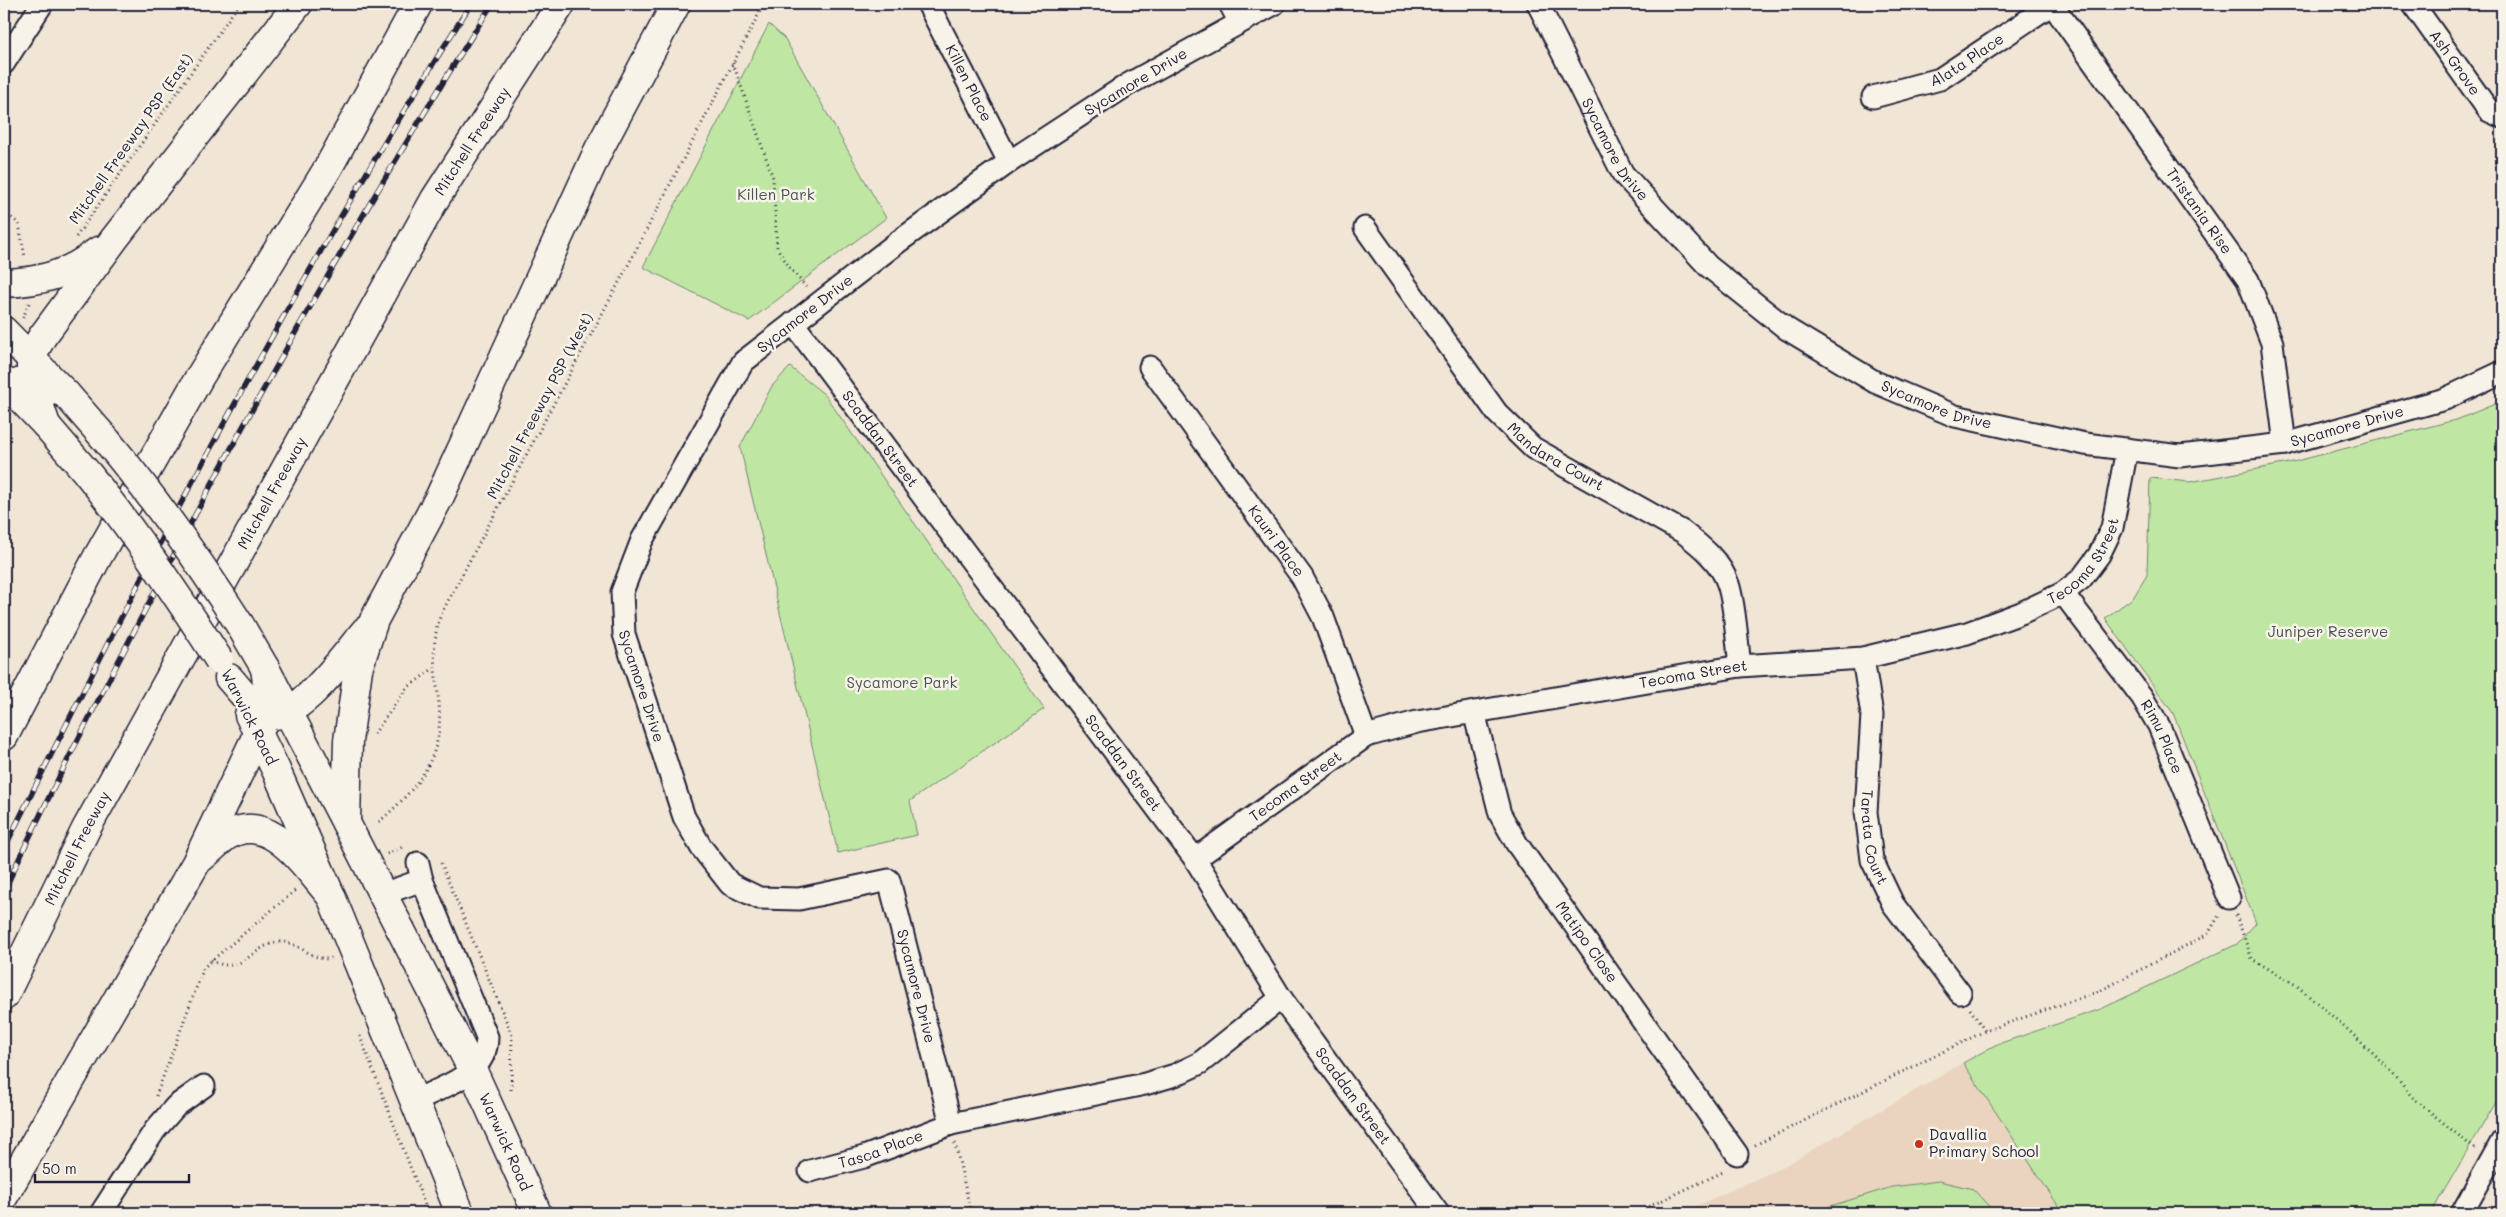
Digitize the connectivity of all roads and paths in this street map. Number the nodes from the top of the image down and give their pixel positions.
1 (42, 4) edge
2 (239, 4) edge
3 (298, 4) edge
4 (418, 4) edge
5 (562, 4) edge
6 (676, 4) edge
7 (764, 4) edge
8 (928, 4) edge
9 (1274, 4) edge
10 (1538, 4) edge
11 (2052, 4) edge
12 (2413, 4) edge
13 (1235, 13) edge
14 (733, 62) junction
15 (4, 63) edge
16 (1873, 97) dead end
17 (2502, 117) edge
18 (1009, 162) junction
19 (4, 211) edge
20 (1365, 228) dead end
21 (115, 238) junction
22 (74, 239) dead end
23 (26, 259) dead end
24 (4, 283) edge
25 (819, 303) junction
26 (793, 323) junction
27 (4, 331) edge
28 (1150, 367) dead end
29 (2502, 372) edge
30 (16, 380) edge
31 (2284, 444) junction
32 (2127, 449) junction
33 (2063, 594) junction
34 (374, 620) junction
35 (1862, 658) junction
36 (1740, 666) junction
37 (434, 668) junction
38 (1474, 712) junction
39 (271, 720) junction
40 (4, 736) edge
41 (1366, 736) junction
42 (369, 742) dead end
43 (379, 822) dead end
44 (346, 823) junction
45 (1194, 859) junction
46 (196, 863) junction
47 (297, 889) dead end
48 (383, 894) junction
49 (331, 896) junction
50 (2229, 898) junction
51 (338, 958) junction
52 (211, 960) junction
53 (1960, 993) joint
54 (4, 996) edge
55 (1281, 998) junction
56 (358, 1031) dead end
57 (1985, 1031) junction
58 (473, 1071) junction
59 (204, 1086) dead end
60 (416, 1100) junction
61 (154, 1101) dead end
62 (951, 1124) junction
63 (2502, 1141) edge
64 (1733, 1161) junction
65 (2491, 1161) junction
66 (810, 1171) dead end
67 (4, 1196) edge
68 (101, 1213) edge
69 (428, 1213) edge
70 (460, 1213) edge
71 (537, 1213) edge
72 (971, 1213) edge
73 (1438, 1213) edge
74 (1635, 1213) edge
75 (2462, 1213) edge

1 - 15 street
2 - 22 path, Mitchell Freeway PSP (East)
3 - 21 main road
4 - 40 main road
5 - 54 main road, Mitchell Freeway
6 - 34 main road
7 - 14 path, Mitchell Freeway PSP (West)
8 - 18 street, Killen Place
9 - 13 street, Sycamore Drive
10 - 32 street, Sycamore Drive
11 - 16 street, Alata Place
11 - 31 street, Tristania Rise
12 - 17 street, Ash Grove
13 - 18 street, Sycamore Drive
14 - 25 path
14 - 37 path, Mitchell Freeway PSP (West)
18 - 25 street, Sycamore Drive
19 - 23 path
20 - 36 street, Mandara Court
21 - 24 main road
21 - 30 main road
25 - 26 street, Sycamore Drive
26 - 45 street, Scaddan Street
26 - 62 street, Sycamore Drive
27 - 30 main road, Warwick Road
28 - 41 street, Kauri Place
29 - 31 street, Sycamore Drive
30 - 39 main road, Warwick Road, bridge
30 - 39 main road, Warwick Road, bridge
31 - 32 street, Sycamore Drive
32 - 33 street, Tecoma Street
33 - 35 street, Tecoma Street
33 - 50 street, Rimu Place
34 - 39 main road
34 - 44 main road
35 - 36 street, Tecoma Street
35 - 53 street, Tarata Court
36 - 38 street, Tecoma Street
37 - 42 path
37 - 43 path, Mitchell Freeway PSP (West)
38 - 41 street, Tecoma Street
38 - 64 street, Matipo Close
39 - 44 main road, Warwick Road
39 - 46 main road
39 - 49 main road, Warwick Road
41 - 45 street, Tecoma Street
44 - 48 main road, Warwick Road
45 - 55 street, Scaddan Street
46 - 49 main road
46 - 67 main road
47 - 52 path
48 - 58 main road, Warwick Road
48 - 58 street
49 - 51 main road, Warwick Road
50 - 57 path
50 - 65 path
51 - 52 path
51 - 60 main road, Warwick Road
52 - 61 path
53 - 57 path
55 - 62 street
55 - 73 street, Scaddan Street
56 - 69 path
57 - 64 path
58 - 60 street
58 - 71 main road, Warwick Road
59 - 68 street
60 - 70 main road, Warwick Road
62 - 66 street, Tasca Place
62 - 72 path
63 - 65 street
64 - 74 path
65 - 75 street

